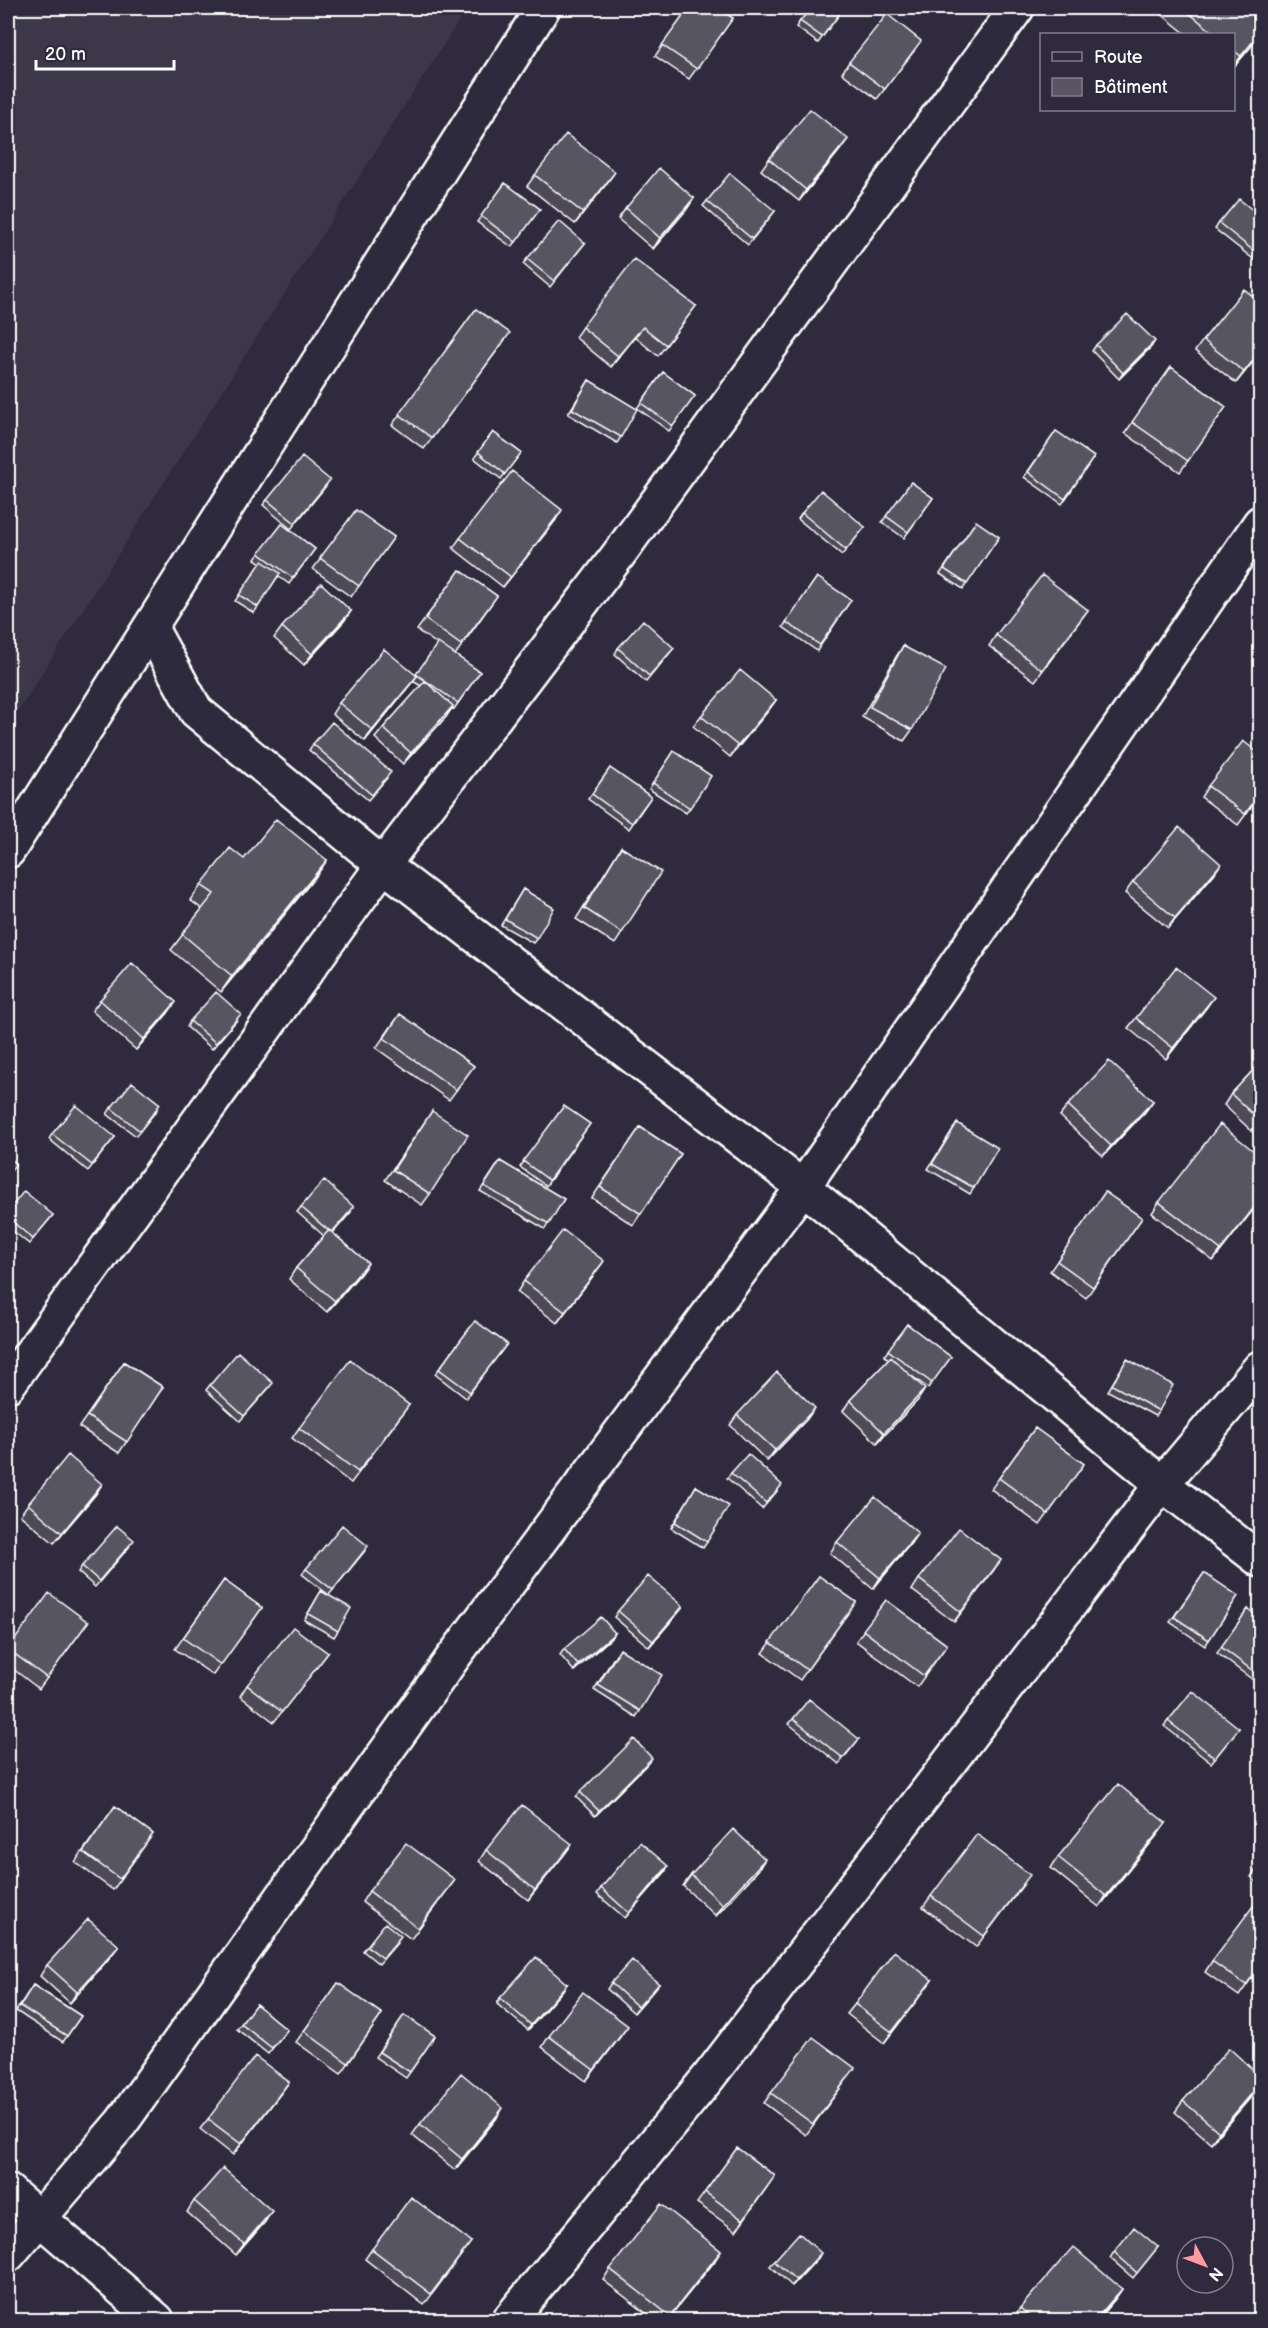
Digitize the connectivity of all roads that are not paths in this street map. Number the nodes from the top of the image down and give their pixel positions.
1 (543, 8) edge
2 (1017, 8) edge
3 (1260, 523) edge
4 (150, 627) junction
5 (8, 852) edge
6 (382, 865) junction
7 (803, 1186) junction
8 (1260, 1368) edge
9 (8, 1385) edge
10 (1162, 1484) junction
11 (1260, 1560) edge
12 (8, 2191) edge
13 (39, 2217) junction
14 (8, 2255) edge
15 (157, 2320) edge
16 (509, 2320) edge

1 - 4 street
2 - 6 street
3 - 7 street
4 - 5 street
4 - 6 street
6 - 7 street
6 - 9 street
7 - 10 street
7 - 13 street
8 - 10 street
10 - 11 street
10 - 16 street
12 - 13 street
13 - 14 street
13 - 15 street

